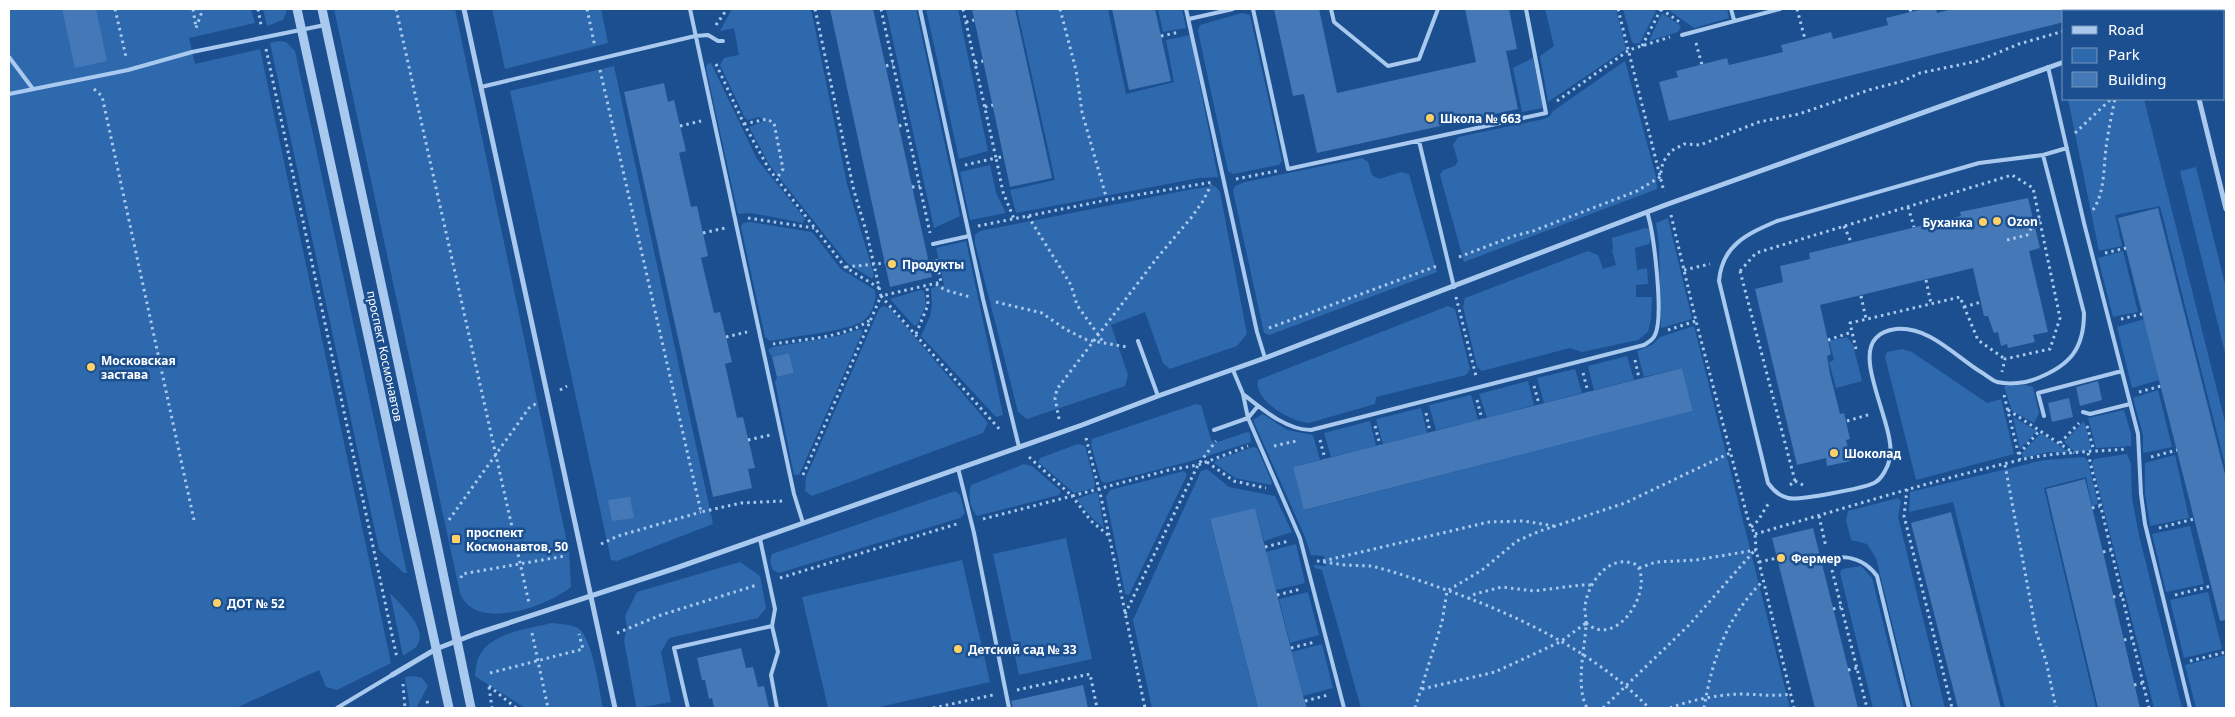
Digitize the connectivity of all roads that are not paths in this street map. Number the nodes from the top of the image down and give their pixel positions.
1 (298, 9) edge
2 (322, 9) edge
3 (464, 9) edge
4 (690, 9) edge
5 (920, 9) edge
6 (1186, 9) edge
7 (1233, 9) edge
8 (1253, 9) edge
9 (1331, 9) edge
10 (1438, 9) edge
11 (1526, 9) edge
12 (1731, 9) edge
13 (1780, 9) edge
14 (1189, 19) junction
15 (1734, 20) junction
16 (325, 25) junction
17 (302, 30) junction
18 (1682, 34) road end
19 (696, 36) junction
20 (723, 41) dead end
21 (9, 57) edge
22 (2062, 63) edge
23 (2048, 67) junction
24 (481, 87) junction
25 (33, 89) junction
26 (9, 94) edge
27 (2199, 100) edge
28 (1419, 141) junction
29 (2067, 148) junction
30 (2043, 155) junction
31 (2226, 209) edge
32 (1647, 212) junction
33 (969, 236) junction
34 (933, 244) road end
35 (1454, 287) junction
36 (1138, 341) dead end
37 (1265, 358) junction
38 (1233, 370) junction
39 (2122, 371) junction
40 (1242, 394) junction
41 (1158, 396) junction
42 (2130, 404) junction
43 (1258, 406) junction
44 (2083, 412) dead end
45 (2044, 416) dead end
46 (1248, 418) junction
47 (1214, 430) dead end
48 (1019, 447) junction
49 (958, 468) junction
50 (804, 523) junction
51 (760, 539) junction
52 (1829, 558) road end
53 (591, 596) junction
54 (772, 626) junction
55 (458, 641) junction
56 (436, 649) junction
57 (392, 675) joint
58 (337, 708) edge
59 (449, 708) edge
60 (471, 708) edge
61 (615, 708) edge
62 (688, 708) edge
63 (777, 708) edge
64 (1010, 708) edge
65 (1344, 708) edge
66 (1909, 708) edge
67 (2190, 708) edge

1 - 17 street, проспект Космонавтов
2 - 16 street, проспект Космонавтов
3 - 24 street
4 - 19 lane
5 - 33 lane
6 - 14 lane
7 - 14 lane
8 - 28 lane
9 - 10 lane
11 - 28 lane
12 - 15 lane
13 - 15 lane
14 - 37 lane
15 - 18 lane
16 - 17 lane
16 - 55 street, проспект Космонавтов
17 - 25 lane
17 - 56 street, проспект Космонавтов
19 - 20 lane
19 - 24 lane
19 - 50 lane
21 - 25 lane
22 - 23 street
23 - 29 lane
23 - 32 street
24 - 53 street
25 - 26 lane
27 - 31 street
28 - 35 lane
29 - 30 lane
29 - 39 lane
30 - 30 lane
32 - 35 street
32 - 43 lane
33 - 34 lane
33 - 48 lane
35 - 37 street
36 - 41 lane
37 - 38 street
38 - 40 lane
38 - 41 street
39 - 42 lane
39 - 45 lane
40 - 43 lane
40 - 46 lane
41 - 48 street
42 - 44 lane
42 - 67 lane
43 - 46 lane
46 - 47 lane
46 - 65 lane
48 - 49 street
49 - 50 street
49 - 64 lane
50 - 51 street
51 - 53 street
51 - 54 lane
52 - 66 lane
53 - 55 street
53 - 61 street
54 - 62 lane
54 - 63 lane
55 - 56 street
55 - 60 street, проспект Космонавтов
56 - 57 street
56 - 59 street, проспект Космонавтов
57 - 58 lane

